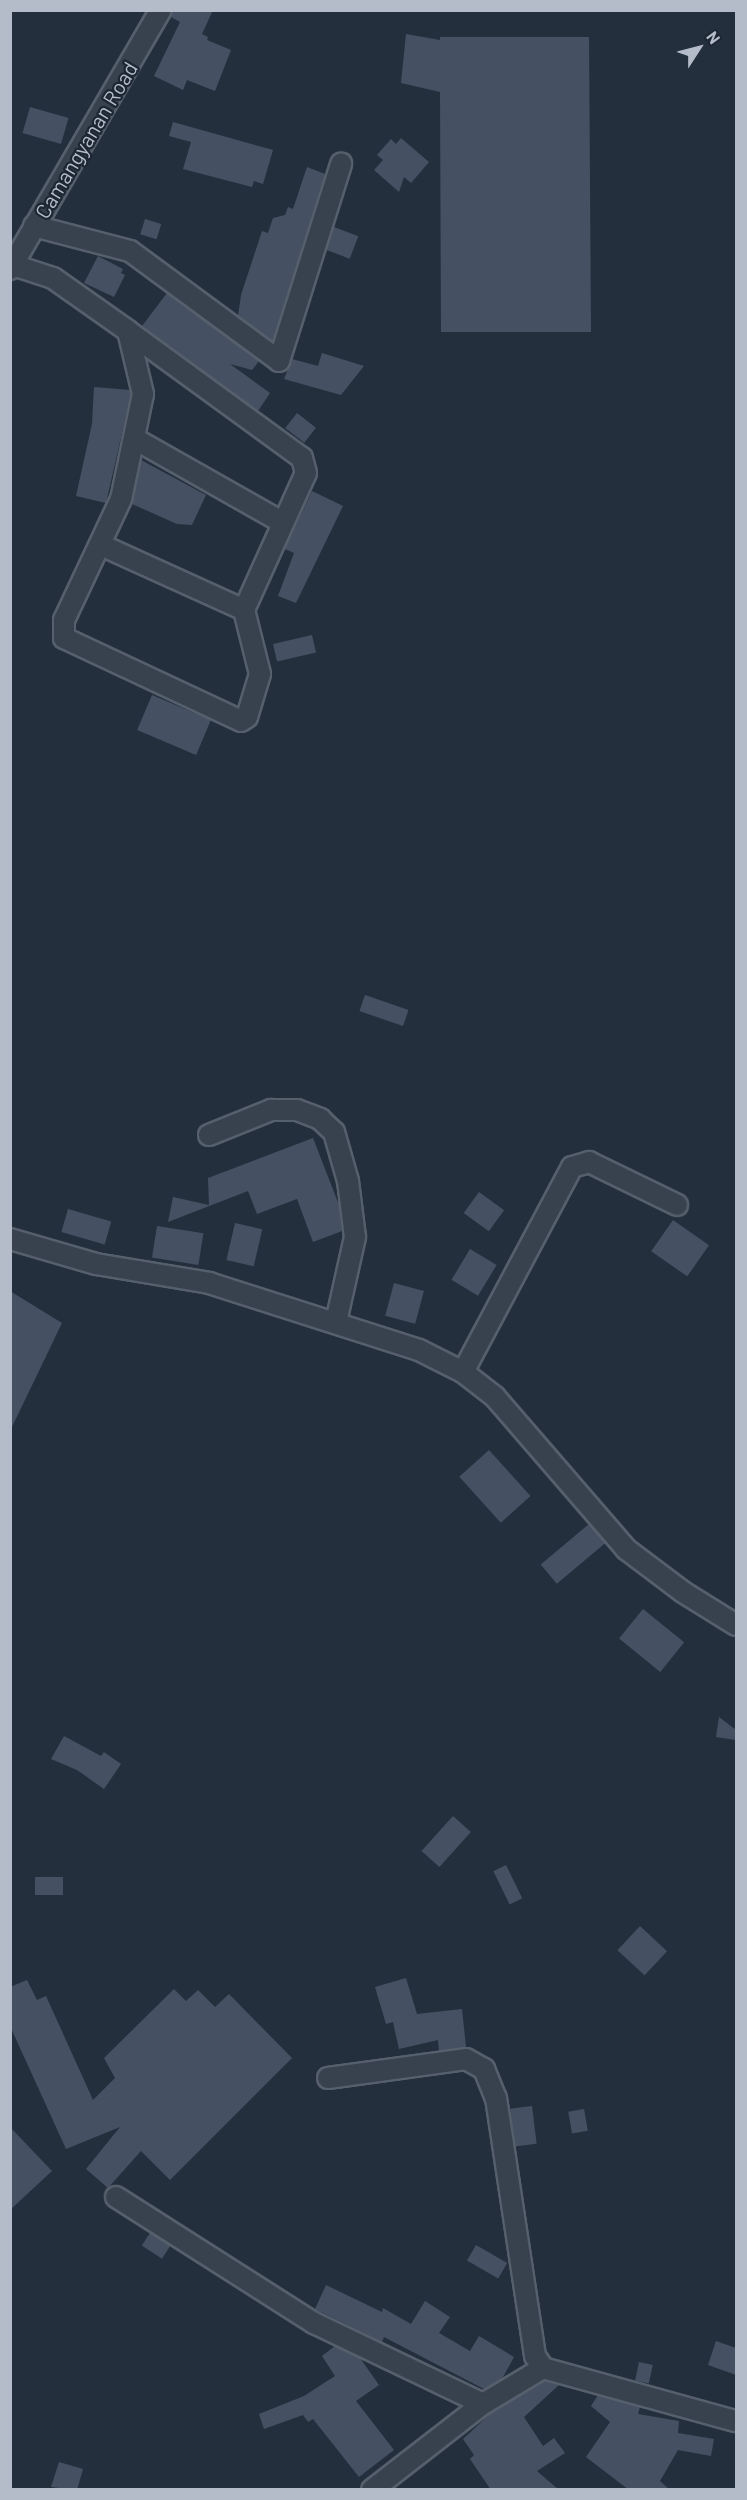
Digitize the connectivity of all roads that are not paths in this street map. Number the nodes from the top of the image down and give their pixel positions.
1 (161, 10) edge
2 (341, 164) dead end
3 (34, 226) junction
4 (12, 267) edge
5 (128, 331) junction
6 (135, 439) junction
7 (282, 522) junction
8 (101, 545) junction
9 (244, 610) junction
10 (209, 1135) dead end
11 (677, 1205) dead end
12 (10, 1239) edge
13 (336, 1322) junction
14 (462, 1372) junction
15 (736, 1625) edge
16 (328, 2078) dead end
17 (116, 2197) dead end
18 (543, 2368) junction
19 (483, 2404) junction
20 (736, 2421) edge
21 (372, 2490) edge

1 - 3 street, Camangyanan Road
2 - 3 street
3 - 4 street, Camangyanan Road
4 - 5 street
5 - 6 street
5 - 7 street
6 - 7 street
6 - 8 street
7 - 9 street
8 - 9 street
8 - 9 street
10 - 13 street
11 - 14 street
12 - 13 street
13 - 14 street
14 - 15 street
16 - 18 street
17 - 19 street
18 - 19 street
18 - 20 street
19 - 21 street

